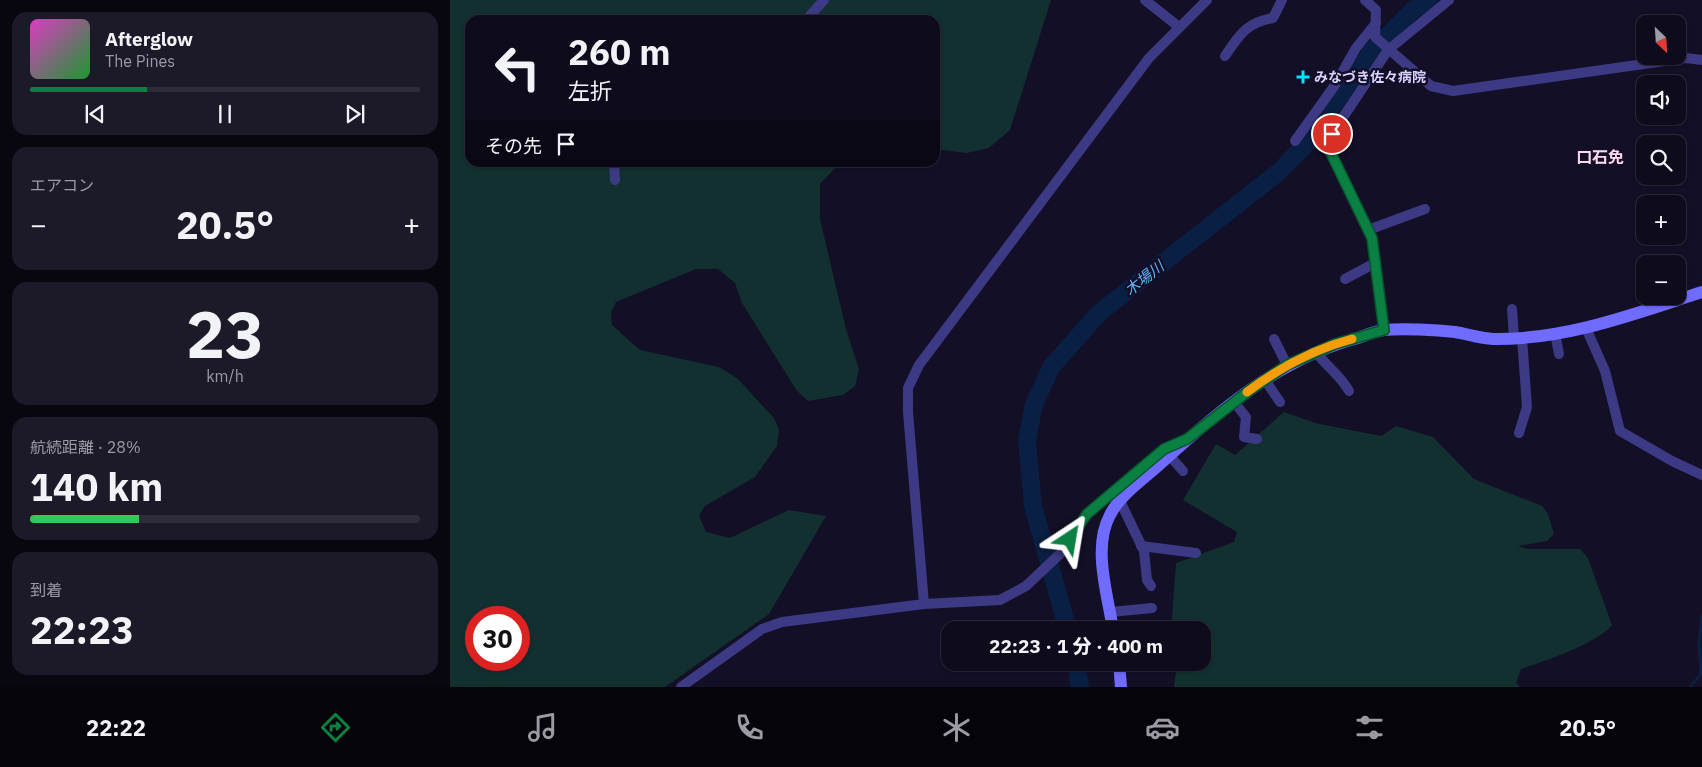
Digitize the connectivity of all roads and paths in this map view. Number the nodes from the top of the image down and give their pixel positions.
1 (824, 0) edge
2 (1145, 0) edge
3 (1207, 0) edge
4 (1282, 0) edge
5 (1365, 0) edge
6 (1450, 0) edge
7 (810, 15) edge
8 (1376, 23) junction
9 (1179, 27) junction
10 (1388, 49) junction
11 (1225, 56) dead end
12 (1702, 60) edge
13 (1295, 141) dead end
14 (614, 167) edge
15 (615, 180) dead end
16 (1425, 209) dead end
17 (1368, 230) junction
18 (1375, 263) junction
19 (1345, 279) dead end
20 (1702, 292) edge
21 (1512, 309) dead end
22 (1586, 328) junction
23 (1384, 330) junction
24 (1555, 333) junction
25 (1518, 338) junction
26 (1274, 339) dead end
27 (1316, 352) junction
28 (1559, 354) dead end
29 (1287, 365) junction
30 (1265, 380) junction
31 (1349, 391) dead end
32 (1234, 402) junction
33 (1280, 402) dead end
34 (1519, 433) dead end
35 (1187, 439) junction
36 (1257, 439) dead end
37 (1169, 455) junction
38 (1183, 470) dead end
39 (1702, 475) edge
40 (1120, 501) junction
41 (1141, 546) junction
42 (1196, 553) dead end
43 (1151, 586) dead end
44 (924, 604) junction
45 (1152, 608) dead end
46 (1111, 612) junction
47 (1112, 621) edge
48 (1120, 671) edge
49 (681, 687) edge
50 (1121, 687) edge

1 - 7 street
2 - 9 street
3 - 9 street
4 - 11 street
5 - 8 street
6 - 10 street
8 - 10 street
8 - 13 street
9 - 44 street
10 - 12 street
10 - 17 street
14 - 15 street
16 - 17 street
17 - 18 street
18 - 19 street
18 - 23 street
20 - 22 street
21 - 25 street
22 - 24 street
22 - 39 street
23 - 25 street
23 - 27 street
24 - 25 street
24 - 28 street
25 - 34 street
26 - 29 street
27 - 29 street
27 - 31 street
29 - 30 street
30 - 32 street
30 - 33 street
32 - 35 street
32 - 36 street
35 - 37 street
35 - 44 street
37 - 38 street
37 - 40 street
40 - 41 street
40 - 46 street
41 - 42 street
41 - 43 street
44 - 49 street
45 - 46 street
46 - 47 street
48 - 50 street

